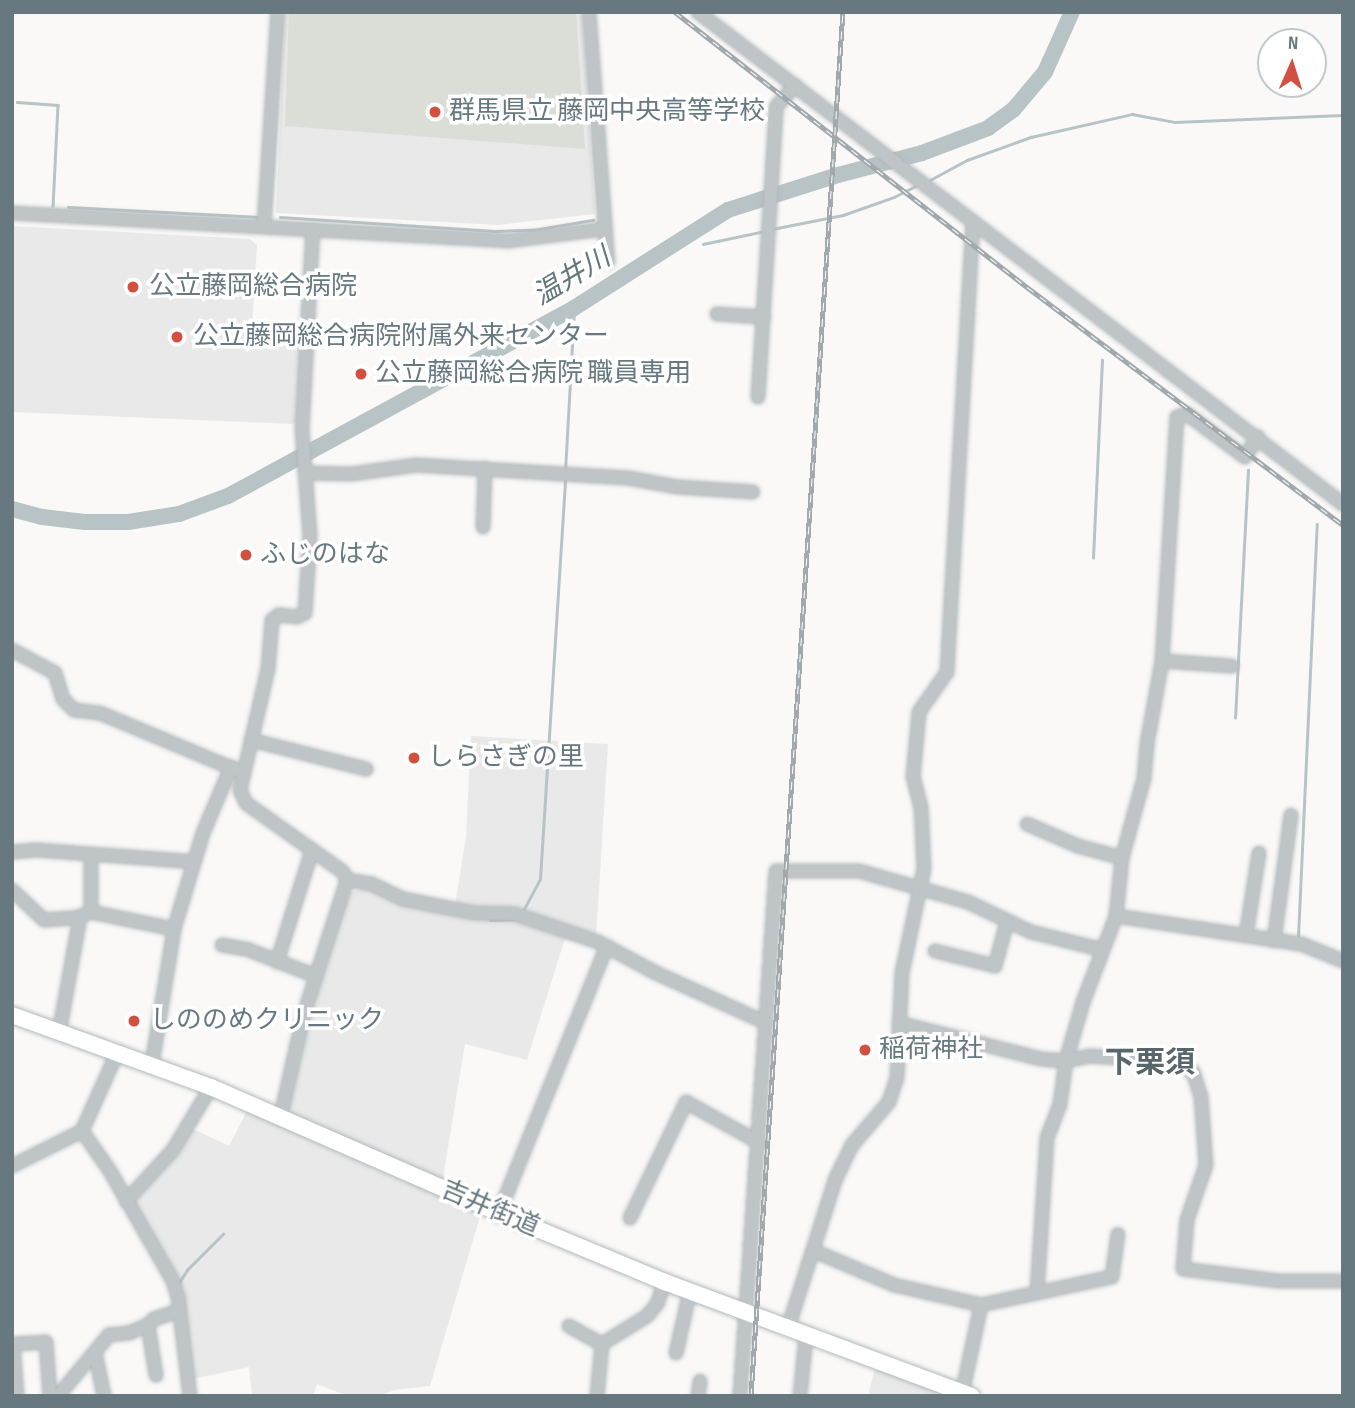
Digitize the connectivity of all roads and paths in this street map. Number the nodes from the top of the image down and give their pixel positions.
1 (278, 12) edge
2 (590, 12) edge
3 (698, 12) edge
4 (794, 85) junction
5 (12, 213) edge
6 (973, 222) junction
7 (264, 226) junction
8 (313, 229) junction
9 (604, 229) junction
10 (608, 262) dead end
11 (716, 314) dead end
12 (764, 317) junction
13 (758, 397) dead end
14 (1258, 437) junction
15 (485, 468) junction
16 (305, 473) junction
17 (753, 492) dead end
18 (1343, 504) edge
19 (483, 527) dead end
20 (12, 650) edge
21 (1162, 661) junction
22 (1232, 666) dead end
23 (251, 740) junction
24 (366, 769) dead end
25 (237, 770) junction
26 (1291, 815) dead end
27 (1027, 824) dead end
28 (312, 850) junction
29 (12, 852) edge
30 (1259, 853) dead end
31 (91, 854) junction
32 (1122, 858) junction
33 (194, 862) junction
34 (347, 880) junction
35 (919, 889) junction
36 (12, 890) edge
37 (86, 914) junction
38 (1116, 916) junction
39 (1007, 922) junction
40 (174, 929) junction
41 (1246, 936) junction
42 (1274, 941) junction
43 (222, 945) dead end
44 (607, 946) junction
45 (1103, 950) junction
46 (935, 951) dead end
47 (1343, 961) edge
48 (277, 962) junction
49 (316, 976) junction
50 (12, 1015) edge
51 (764, 1021) junction
52 (899, 1023) junction
53 (59, 1033) junction
54 (118, 1052) junction
55 (1066, 1061) junction
56 (152, 1064) junction
57 (211, 1087) junction
58 (281, 1115) junction
59 (82, 1131) junction
60 (760, 1143) junction
61 (12, 1166) edge
62 (126, 1201) junction
63 (499, 1213) junction
64 (630, 1218) dead end
65 (1118, 1234) dead end
66 (814, 1251) junction
67 (1343, 1281) edge
68 (665, 1282) junction
69 (690, 1292) junction
70 (1037, 1293) junction
71 (981, 1305) junction
72 (180, 1311) junction
73 (747, 1313) junction
74 (148, 1325) junction
75 (569, 1326) dead end
76 (788, 1328) junction
77 (806, 1336) junction
78 (602, 1344) junction
79 (95, 1352) junction
80 (676, 1353) dead end
81 (156, 1375) dead end
82 (700, 1381) dead end
83 (63, 1394) edge
84 (967, 1395) edge
85 (17, 1396) edge
86 (50, 1396) edge
87 (104, 1396) edge
88 (190, 1396) edge
89 (597, 1396) edge
90 (698, 1396) edge
91 (740, 1396) edge
92 (800, 1396) edge

1 - 7 street
2 - 9 street
3 - 4 street
4 - 6 street
4 - 12 street
5 - 7 street
6 - 14 street
6 - 35 street
7 - 8 street
8 - 9 street
8 - 16 street
9 - 10 street
11 - 12 street
12 - 13 street
14 - 18 street
14 - 21 street
15 - 16 street
15 - 17 street
15 - 19 street
16 - 23 street
20 - 25 street
21 - 22 street
21 - 32 street
23 - 24 street
23 - 25 street
25 - 28 street
25 - 33 street
26 - 42 street
27 - 32 street
28 - 34 street
28 - 48 street
29 - 31 street
30 - 41 street
31 - 33 street
31 - 37 street
32 - 38 street
33 - 40 street
34 - 44 street
34 - 49 street
35 - 39 street
35 - 51 street
35 - 52 street
36 - 37 street
37 - 40 street
37 - 53 street
38 - 41 street
38 - 45 street
39 - 45 street
39 - 46 street
40 - 56 street
41 - 42 street
42 - 47 street
43 - 48 street
44 - 51 street
44 - 63 street
45 - 55 street
48 - 49 street
49 - 58 street
50 - 53 main road, 吉井街道
51 - 60 street
52 - 55 street
52 - 66 street
53 - 54 main road, 吉井街道
54 - 56 main road, 吉井街道
54 - 59 street
55 - 67 street
55 - 70 street
56 - 57 main road, 吉井街道
57 - 58 main road, 吉井街道
57 - 62 street
58 - 63 main road, 吉井街道
59 - 61 street
59 - 62 street
60 - 64 street
60 - 73 street
62 - 72 street
63 - 68 main road, 吉井街道
65 - 70 street
66 - 71 street
66 - 76 street
68 - 69 main road, 吉井街道
68 - 78 street
69 - 73 main road, 吉井街道
69 - 80 street
70 - 71 street
71 - 84 street
72 - 74 street
72 - 88 street
73 - 76 main road, 吉井街道
73 - 91 street
74 - 79 street
74 - 81 street
75 - 78 street
76 - 77 main road, 吉井街道
77 - 84 main road, 吉井街道
77 - 92 street
78 - 89 street
79 - 83 street
79 - 87 street
82 - 90 street
85 - 86 street

